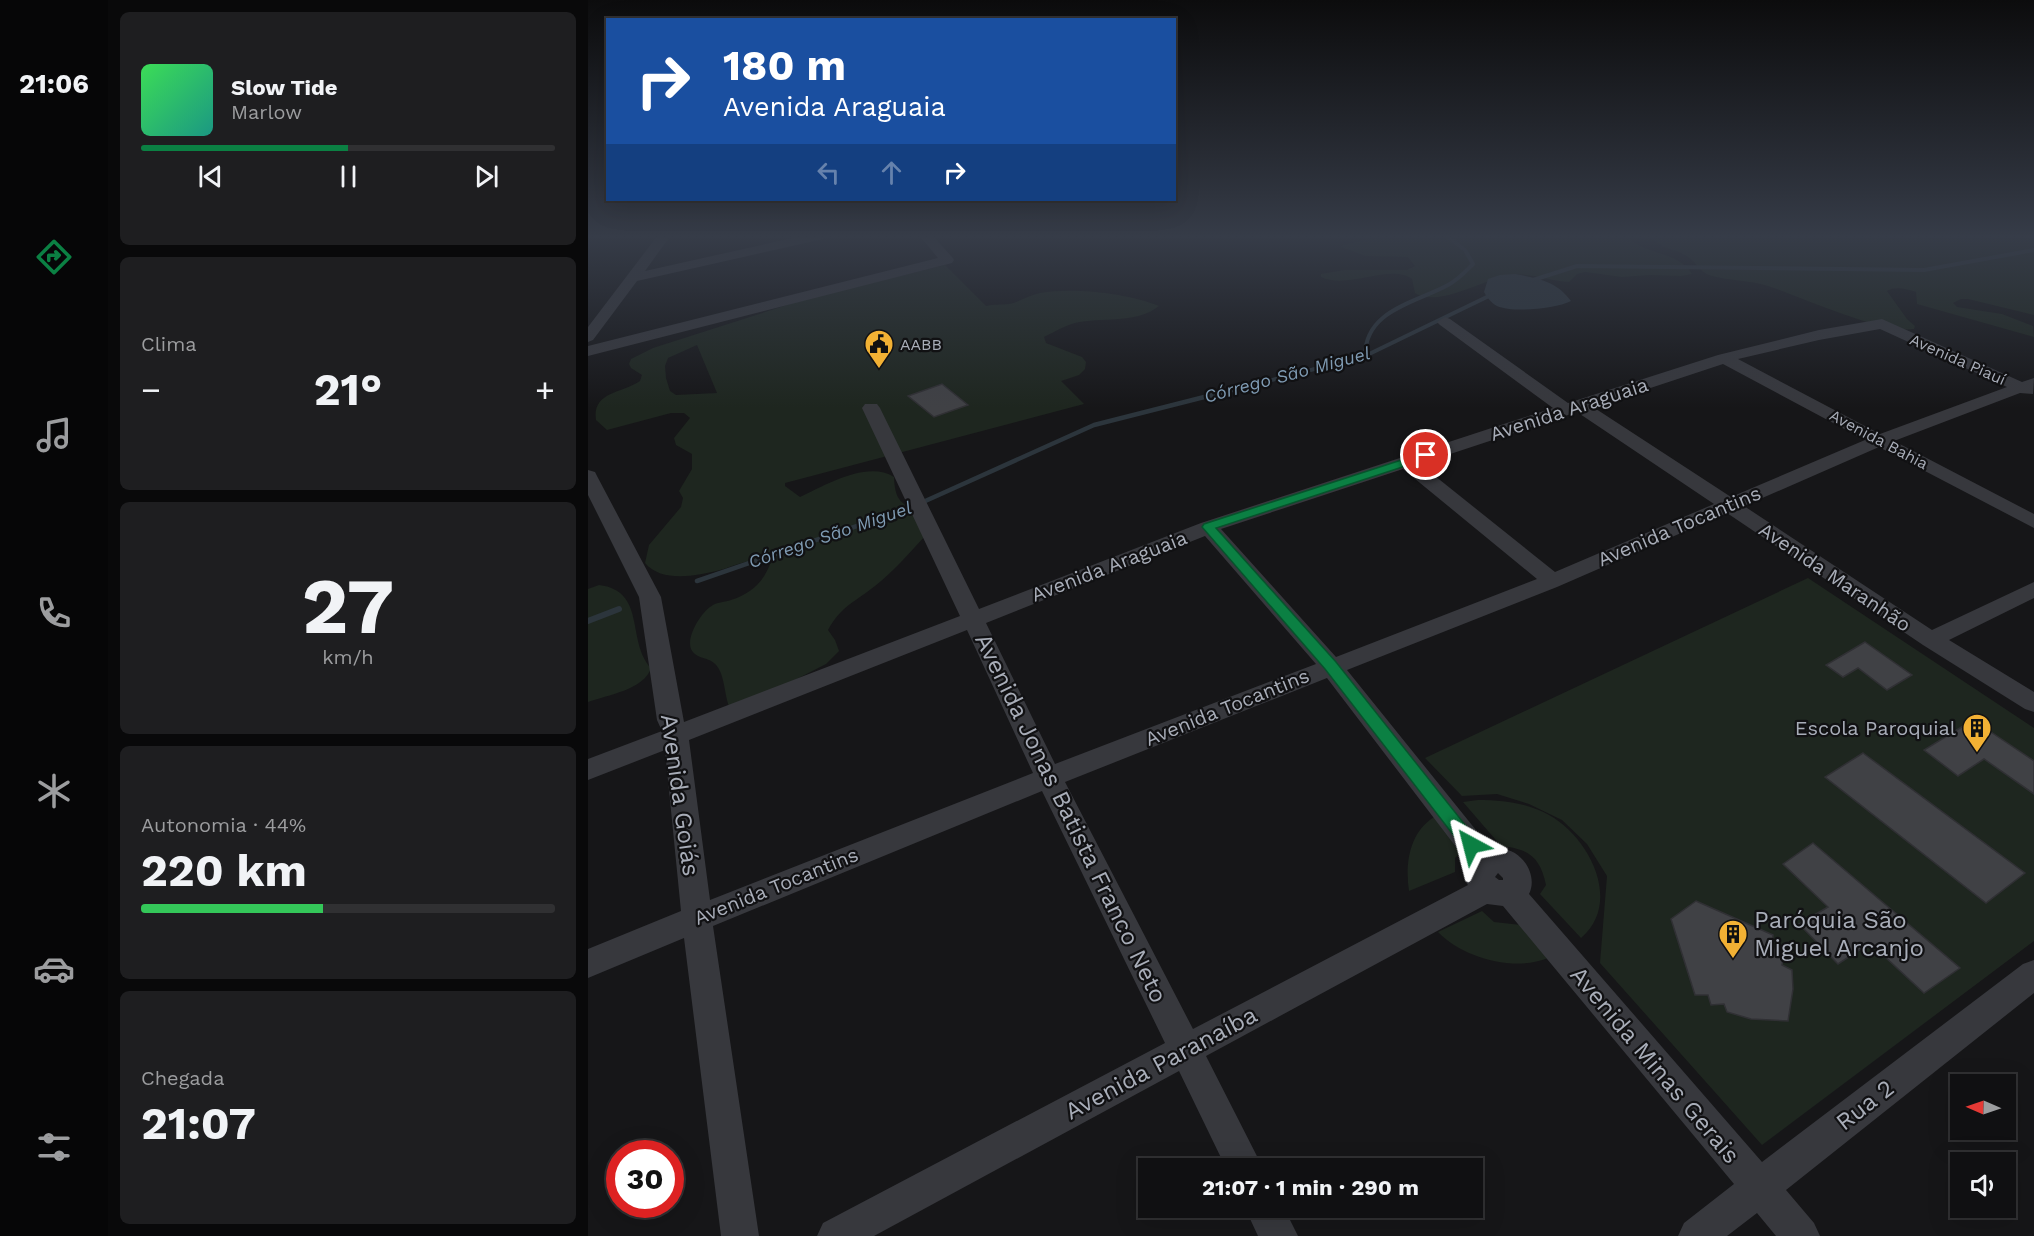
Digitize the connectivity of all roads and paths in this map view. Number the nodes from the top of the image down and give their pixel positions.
1 (621, 293) edge
2 (818, 293) edge
3 (1445, 322) dead end
4 (1882, 324) joint
5 (588, 337) edge
6 (588, 351) edge
7 (1724, 358) junction
8 (2030, 388) edge
9 (870, 408) dead end
10 (1573, 408) junction
11 (1881, 440) junction
12 (1406, 462) junction
13 (588, 476) edge
14 (1727, 505) junction
15 (2034, 522) edge
16 (1208, 527) junction
17 (1552, 580) junction
18 (2034, 590) edge
19 (973, 619) junction
20 (1931, 640) junction
21 (1330, 666) junction
22 (2034, 703) edge
23 (676, 735) junction
24 (588, 770) edge
25 (1048, 778) junction
26 (1494, 882) junction
27 (697, 918) junction
28 (588, 964) edge
29 (2032, 978) edge
30 (1185, 1050) junction
31 (1240, 1158) edge
32 (1759, 1187) junction
33 (1269, 1218) edge
34 (740, 1236) edge
35 (836, 1236) edge
36 (1278, 1236) edge
37 (1697, 1236) edge
38 (1801, 1236) edge

1 - 5 street
2 - 6 street
3 - 10 street, Avenida Maranhão
4 - 7 street, Avenida Araguaia
4 - 8 street, Avenida Piauí
7 - 10 street, Avenida Araguaia
7 - 11 street, Avenida Bahia
8 - 11 street, Avenida Tocantins
9 - 19 street, Avenida Jonas Batista Franco Neto
10 - 12 street, Avenida Araguaia
10 - 14 street, Avenida Maranhão
11 - 14 street, Avenida Tocantins
11 - 15 street, Avenida Bahia
12 - 16 street, Avenida Araguaia
12 - 17 street
13 - 23 street, Avenida Goiás
14 - 17 street, Avenida Tocantins
14 - 20 street, Avenida Maranhão
16 - 19 street, Avenida Araguaia
16 - 21 street, Avenida Minas Gerais
17 - 21 street, Avenida Tocantins
18 - 20 street
19 - 23 street, Avenida Araguaia
19 - 25 street, Avenida Jonas Batista Franco Neto
20 - 22 street, Avenida Maranhão
21 - 25 street, Avenida Tocantins
21 - 26 street, Avenida Minas Gerais
23 - 24 street, Avenida Araguaia
23 - 27 street, Avenida Goiás
25 - 27 street, Avenida Tocantins
25 - 30 street, Avenida Jonas Batista Franco Neto
26 - 30 street, Avenida Paranaíba
26 - 32 street, Avenida Minas Gerais
27 - 28 street, Avenida Tocantins
27 - 34 street, Avenida Goiás
29 - 32 street, Rua 2
30 - 31 street, Avenida Jonas Batista Franco Neto
30 - 35 street, Avenida Paranaíba
32 - 37 street, Rua 2
32 - 38 street, Avenida Minas Gerais
33 - 36 street

